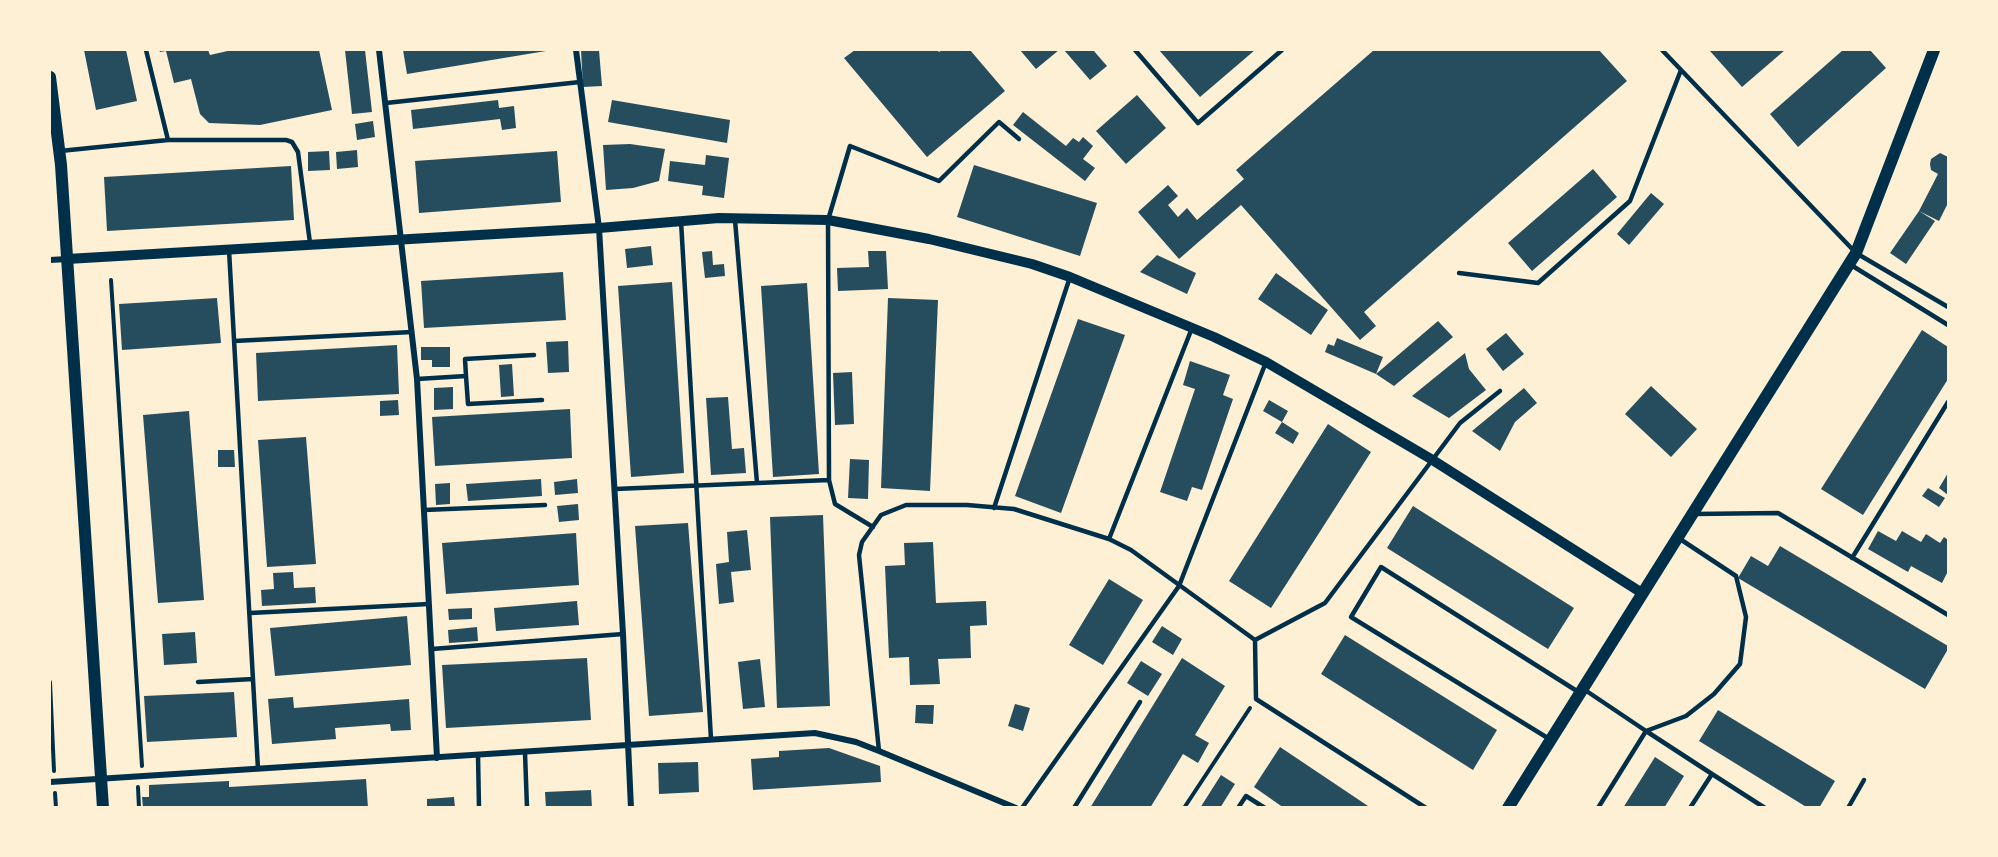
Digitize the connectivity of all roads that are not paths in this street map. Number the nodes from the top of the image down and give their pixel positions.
1 (146, 50) edge
2 (380, 50) edge
3 (576, 50) edge
4 (1135, 50) edge
5 (1282, 50) edge
6 (1662, 50) edge
7 (1934, 50) edge
8 (1681, 70) junction
9 (50, 77) edge
10 (580, 82) junction
11 (386, 103) junction
12 (1019, 139) dead end
13 (168, 140) junction
14 (60, 151) junction
15 (55, 165) edge
16 (734, 218) junction
17 (828, 220) junction
18 (681, 221) junction
19 (599, 228) junction
20 (401, 241) junction
21 (310, 246) junction
22 (229, 250) junction
23 (1852, 258) junction
24 (67, 259) junction
25 (50, 260) edge
26 (1459, 273) dead end
27 (1070, 277) junction
28 (1948, 307) edge
29 (1948, 325) edge
30 (1192, 328) junction
31 (412, 332) junction
32 (234, 341) junction
33 (534, 355) dead end
34 (1266, 362) junction
35 (466, 376) junction
36 (417, 379) junction
37 (1500, 390) dead end
38 (542, 400) dead end
39 (1948, 402) edge
40 (1431, 459) junction
41 (829, 480) junction
42 (757, 483) junction
43 (697, 486) junction
44 (615, 489) junction
45 (545, 505) dead end
46 (994, 507) junction
47 (424, 510) junction
48 (1691, 514) junction
49 (873, 527) junction
50 (1677, 537) junction
51 (1109, 539) junction
52 (1852, 558) junction
53 (1179, 586) junction
54 (1642, 593) junction
55 (429, 604) junction
56 (250, 614) junction
57 (1948, 615) edge
58 (623, 634) junction
59 (1255, 640) junction
60 (432, 649) junction
61 (254, 679) junction
62 (198, 682) dead end
63 (1581, 691) junction
64 (1140, 702) dead end
65 (1646, 731) junction
66 (711, 739) junction
67 (1551, 740) junction
68 (627, 746) junction
69 (879, 751) junction
70 (525, 753) junction
71 (478, 756) junction
72 (437, 758) junction
73 (258, 769) junction
74 (1712, 774) junction
75 (101, 779) junction
76 (1864, 780) dead end
77 (52, 782) edge
78 (103, 807) edge
79 (479, 807) edge
80 (527, 807) edge
81 (631, 807) edge
82 (1016, 807) edge
83 (1022, 807) edge
84 (1074, 807) edge
85 (1238, 807) edge
86 (1265, 807) edge
87 (1426, 807) edge
88 (1508, 807) edge
89 (1598, 807) edge
90 (1690, 807) edge
91 (1765, 807) edge
92 (1848, 807) edge

1 - 13 lane
2 - 11 street
3 - 10 street
4 - 5 lane
6 - 8 lane
7 - 23 main road
8 - 23 lane
8 - 26 lane
9 - 14 main road
10 - 11 lane
10 - 19 street
11 - 20 street
12 - 17 lane
13 - 14 lane
13 - 21 lane
14 - 15 main road
15 - 24 main road
16 - 17 street
16 - 18 street
16 - 42 lane
17 - 27 street
17 - 41 lane
18 - 19 street
18 - 43 lane
19 - 20 street
19 - 44 street
20 - 21 street
20 - 31 street
21 - 22 street
22 - 24 street
22 - 32 lane
23 - 28 lane
23 - 29 lane
23 - 48 main road
24 - 25 street
24 - 75 main road
27 - 30 street
27 - 46 lane
30 - 34 street
30 - 51 lane
31 - 32 lane
31 - 36 street
32 - 56 lane
33 - 35 lane
34 - 40 street
34 - 53 lane
35 - 36 lane
35 - 38 lane
36 - 47 street
37 - 40 lane
39 - 52 lane
40 - 54 street
40 - 59 lane
41 - 42 lane
41 - 49 lane
42 - 43 lane
43 - 44 lane
43 - 66 lane
44 - 58 street
45 - 47 lane
46 - 49 lane
46 - 51 lane
47 - 55 street
48 - 50 main road
48 - 52 lane
49 - 69 lane
50 - 54 main road
50 - 65 lane
51 - 53 lane
52 - 57 lane
53 - 59 lane
53 - 83 lane
54 - 63 main road
55 - 56 lane
55 - 60 street
56 - 61 lane
58 - 60 lane
58 - 68 street
59 - 87 lane
60 - 72 street
61 - 62 lane
61 - 73 lane
63 - 65 lane
63 - 67 main road
63 - 67 lane
64 - 84 lane
65 - 74 lane
65 - 89 lane
66 - 68 street
66 - 69 street
67 - 88 main road
68 - 70 street
68 - 81 street
69 - 82 street
70 - 71 street
70 - 80 lane
71 - 72 street
71 - 79 lane
72 - 73 street
73 - 75 street
74 - 90 lane
74 - 91 lane
75 - 77 street
75 - 78 main road
76 - 92 lane
85 - 86 lane

